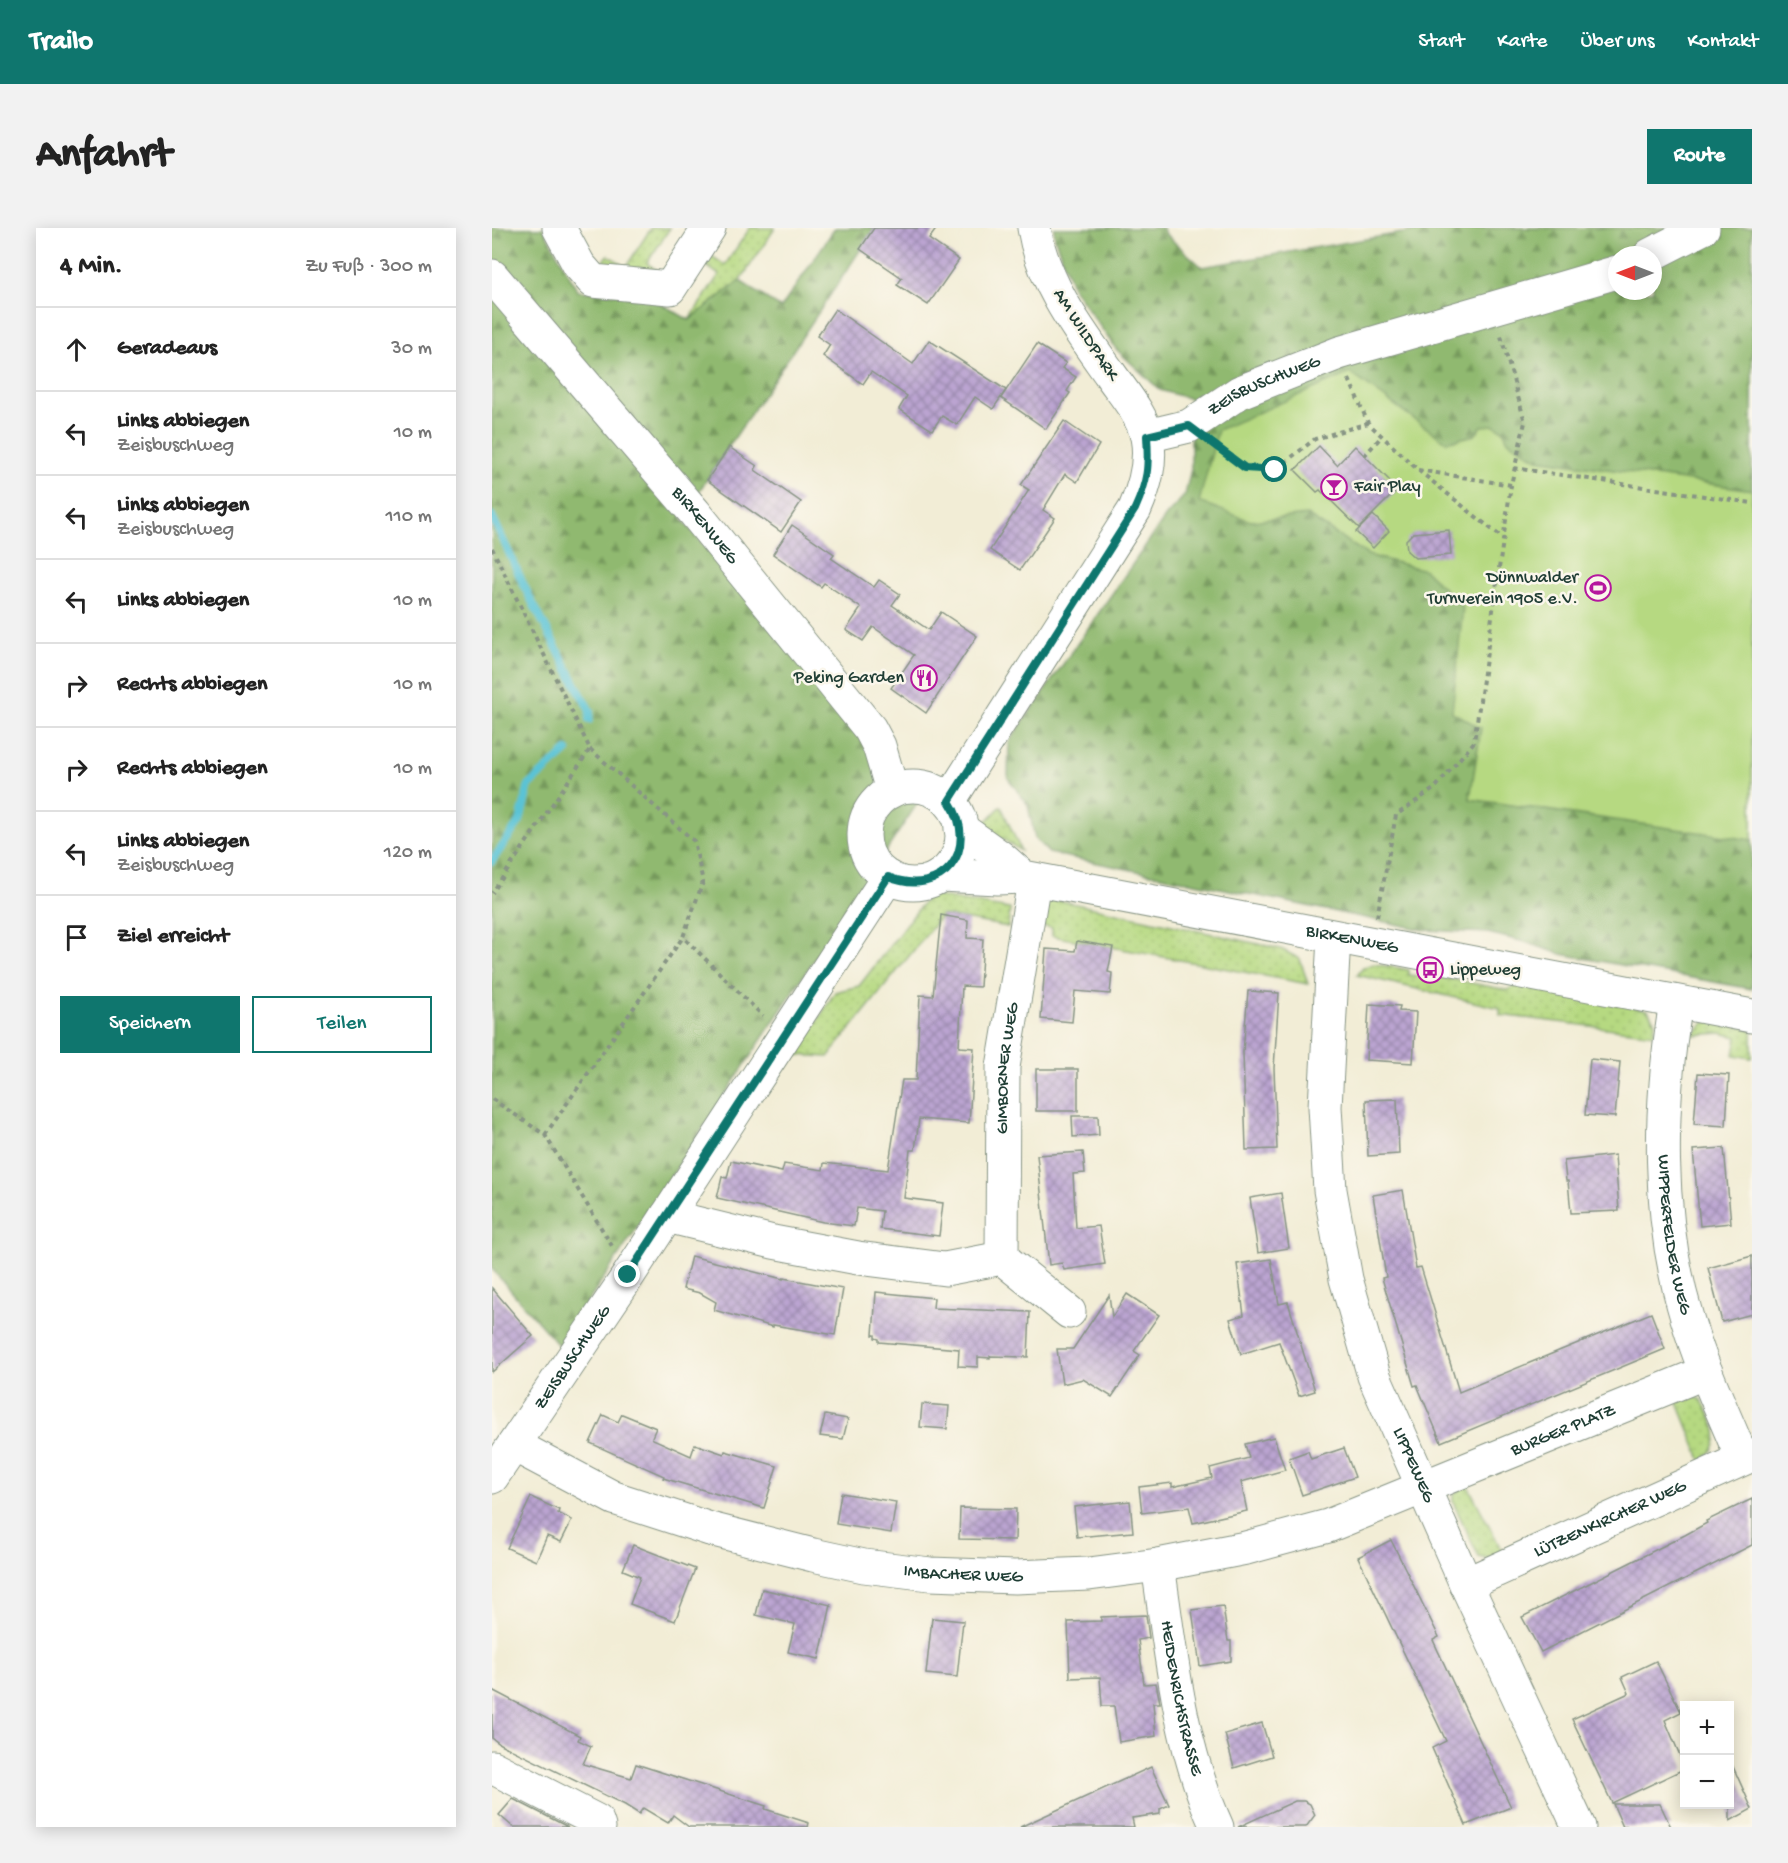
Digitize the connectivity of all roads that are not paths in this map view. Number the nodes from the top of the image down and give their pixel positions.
1 (559, 228) edge
2 (709, 228) edge
3 (1034, 228) edge
4 (1703, 228) edge
5 (1662, 249) edge
6 (1608, 275) edge
7 (492, 276) edge
8 (1147, 436) junction
9 (892, 790) junction
10 (955, 815) junction
11 (941, 875) junction
12 (888, 877) junction
13 (1029, 879) junction
14 (1334, 937) junction
15 (1676, 1002) junction
16 (1752, 1016) edge
17 (667, 1216) junction
18 (1002, 1258) junction
19 (1070, 1312) dead end
20 (1706, 1372) junction
21 (514, 1445) junction
22 (1747, 1456) edge
23 (492, 1478) edge
24 (1423, 1489) junction
25 (1158, 1565) junction
26 (1466, 1584) junction
27 (492, 1767) edge
28 (1213, 1826) edge
29 (599, 1827) edge
30 (1579, 1827) edge

1 - 2 street
3 - 8 street, AM WILDPARK
4 - 5 street
6 - 8 street, ZEISBUSCHWEG
7 - 9 street, BIRKENWEG
8 - 10 street
9 - 10 street
9 - 12 street
10 - 11 street
10 - 13 street
11 - 12 street
11 - 13 street, BIRKENWEG
12 - 17 street, ZEISBUSCHWEG
13 - 14 street, BIRKENWEG
13 - 18 street, GIMBORNER WEG
14 - 15 street, BIRKENWEG
14 - 24 street, LIPPEWEG
15 - 16 street, BIRKENWEG
15 - 20 street, WIPPERFELDER WEG
17 - 18 street
17 - 21 street, ZEISBUSCHWEG
18 - 19 street
20 - 22 street, WIPPERFELDER WEG
20 - 24 street, BURGER PLATZ
21 - 23 street, ZEISBUSCHWEG
21 - 25 street, IMBACHER WEG
22 - 26 street, LÜTZENKIRCHER WEG
24 - 25 street, IMBACHER WEG
24 - 26 street, LIPPEWEG
25 - 28 street, HEIDENRICHSTRASSE
26 - 30 street, LIPPEWEG
27 - 29 street

